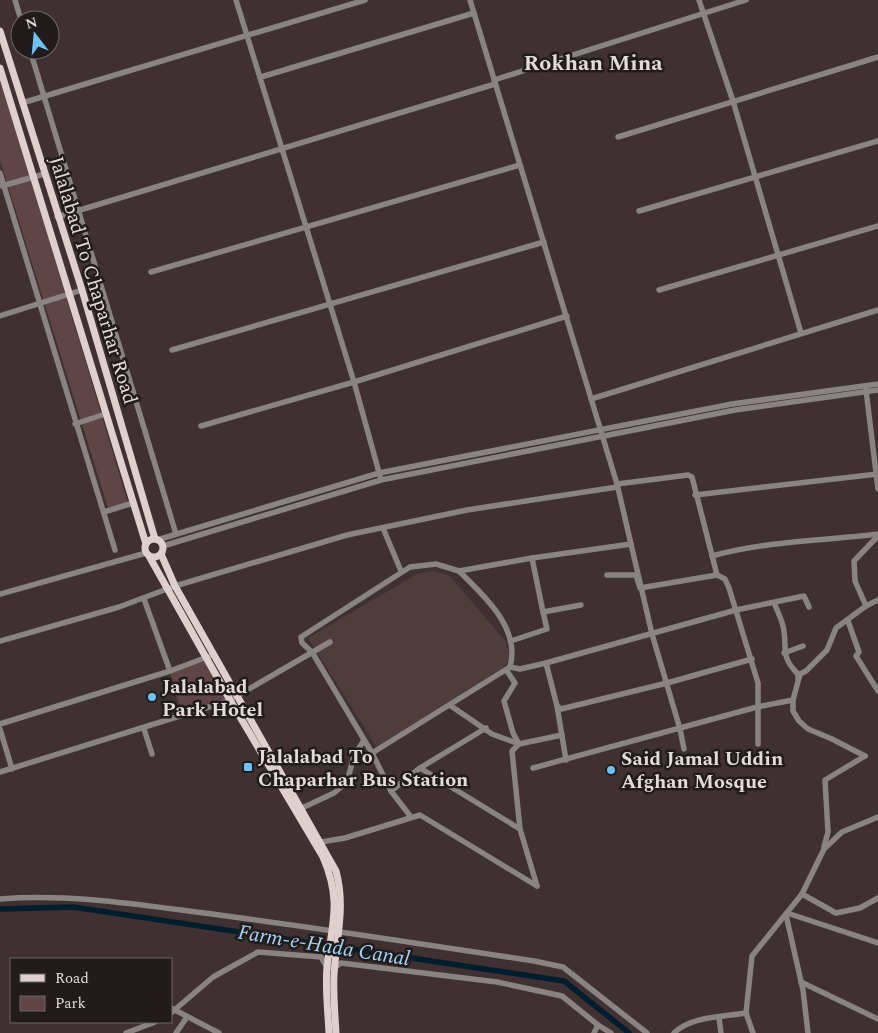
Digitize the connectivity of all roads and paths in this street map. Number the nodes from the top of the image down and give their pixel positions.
1 (236, 0) edge
2 (365, 0) edge
3 (470, 0) edge
4 (699, 0) edge
5 (746, 0) edge
6 (703, 13) junction
7 (474, 14) junction
8 (0, 31) edge
9 (246, 35) junction
10 (878, 57) edge
11 (33, 60) edge
12 (0, 68) edge
13 (261, 77) junction
14 (495, 82) junction
15 (44, 96) junction
16 (733, 101) junction
17 (22, 103) junction
18 (618, 137) dead end
19 (878, 141) edge
20 (281, 149) junction
21 (520, 165) junction
22 (0, 173) edge
23 (44, 174) junction
24 (753, 176) junction
25 (32, 177) junction
26 (2, 186) edge
27 (78, 211) junction
28 (639, 211) dead end
29 (57, 217) junction
30 (878, 226) edge
31 (307, 227) junction
32 (544, 242) junction
33 (778, 255) junction
34 (151, 272) dead end
35 (82, 290) junction
36 (659, 290) dead end
37 (70, 294) junction
38 (40, 303) junction
39 (330, 304) junction
40 (878, 310) edge
41 (0, 316) edge
42 (567, 316) junction
43 (801, 333) junction
44 (172, 350) dead end
45 (354, 382) junction
46 (878, 384) edge
47 (866, 388) junction
48 (878, 390) edge
49 (591, 399) junction
50 (105, 414) junction
51 (76, 424) junction
52 (200, 426) dead end
53 (600, 432) junction
54 (379, 473) junction
55 (878, 474) edge
56 (381, 480) junction
57 (617, 486) junction
58 (878, 489) edge
59 (695, 495) junction
60 (133, 503) junction
61 (104, 512) junction
62 (383, 528) junction
63 (176, 534) junction
64 (878, 535) edge
65 (156, 539) junction
66 (146, 544) junction
67 (631, 544) junction
68 (115, 550) dead end
69 (162, 550) junction
70 (148, 555) junction
71 (712, 556) junction
72 (532, 558) junction
73 (401, 571) junction
74 (459, 571) junction
75 (607, 575) dead end
76 (717, 575) junction
77 (171, 587) junction
78 (640, 588) junction
79 (0, 594) edge
80 (144, 599) junction
81 (878, 600) edge
82 (774, 603) junction
83 (581, 605) dead end
84 (866, 606) junction
85 (809, 607) dead end
86 (736, 610) junction
87 (543, 612) junction
88 (848, 621) junction
89 (652, 634) junction
90 (0, 641) edge
91 (511, 641) junction
92 (330, 642) dead end
93 (803, 646) dead end
94 (312, 652) junction
95 (214, 654) junction
96 (784, 654) junction
97 (206, 658) junction
98 (752, 659) junction
99 (546, 663) junction
100 (509, 669) junction
101 (170, 671) junction
102 (667, 683) junction
103 (798, 684) junction
104 (878, 691) edge
105 (237, 696) junction
106 (230, 700) junction
107 (793, 700) junction
108 (451, 706) junction
109 (557, 706) junction
110 (757, 707) junction
111 (0, 724) edge
112 (0, 728) edge
113 (486, 728) junction
114 (144, 729) junction
115 (680, 729) junction
116 (562, 735) junction
117 (364, 740) junction
118 (519, 744) junction
119 (758, 744) dead end
120 (684, 749) dead end
121 (372, 753) junction
122 (152, 754) dead end
123 (566, 760) junction
124 (12, 768) junction
125 (420, 768) junction
126 (533, 768) dead end
127 (0, 772) edge
128 (391, 791) junction
129 (302, 808) junction
130 (411, 817) junction
131 (878, 817) edge
132 (520, 830) junction
133 (321, 842) junction
134 (824, 849) junction
135 (802, 894) junction
136 (878, 898) edge
137 (0, 899) edge
138 (787, 914) junction
139 (335, 934) junction
140 (878, 943) edge
141 (331, 964) junction
142 (330, 977) junction
143 (801, 982) junction
144 (173, 1010) edge
145 (746, 1013) junction
146 (187, 1017) junction
147 (719, 1018) junction
148 (878, 1019) edge
149 (153, 1023) edge
150 (598, 1025) junction
151 (126, 1033) edge
152 (176, 1033) edge
153 (219, 1033) edge
154 (329, 1033) edge
155 (336, 1033) edge
156 (594, 1033) edge
157 (611, 1033) edge
158 (647, 1033) edge
159 (674, 1033) edge
160 (721, 1033) edge
161 (753, 1033) edge
162 (808, 1033) edge

1 - 9 street
2 - 9 street
3 - 7 street
4 - 6 street
5 - 6 street
6 - 14 street
6 - 16 street
7 - 13 street
7 - 14 street
8 - 17 main road, Jalalabad To Chaparhar Road
9 - 13 street
9 - 15 street
10 - 16 street
11 - 15 street
12 - 25 main road, Jalalabad To Chaparhar Road
13 - 20 street
14 - 20 street
14 - 21 street
15 - 17 street
15 - 27 street
16 - 18 street
16 - 24 street
17 - 23 main road, Jalalabad To Chaparhar Road
19 - 24 street
20 - 27 street
20 - 31 street
21 - 31 street
21 - 32 street
22 - 26 street
23 - 25 street
23 - 29 main road, Jalalabad To Chaparhar Road
24 - 28 street
24 - 33 street
25 - 26 street
25 - 37 main road, Jalalabad To Chaparhar Road
26 - 38 street
27 - 29 street
27 - 63 street
29 - 35 main road, Jalalabad To Chaparhar Road
30 - 33 street
31 - 34 street
31 - 39 street
32 - 39 street
32 - 42 street
33 - 36 street
33 - 43 street
35 - 37 street
35 - 65 main road, Jalalabad To Chaparhar Road
37 - 38 street
37 - 50 main road, Jalalabad To Chaparhar Road
38 - 41 street
38 - 51 street
39 - 44 street
39 - 45 street
40 - 43 street
42 - 45 street
42 - 49 street
43 - 49 street
45 - 52 street
45 - 54 street
46 - 47 street
47 - 48 street
47 - 53 street
47 - 55 street
49 - 53 street
50 - 51 street
50 - 60 main road, Jalalabad To Chaparhar Road
51 - 61 street
53 - 54 street
53 - 56 street
53 - 57 street
54 - 56 street
54 - 63 street
55 - 58 street
55 - 59 street
56 - 69 street
57 - 59 street
57 - 62 street
57 - 67 street
59 - 71 street
60 - 61 street
60 - 66 main road, Jalalabad To Chaparhar Road
61 - 68 street
62 - 73 street
62 - 77 street
63 - 65 street
64 - 71 street
64 - 84 street
65 - 66 main road
65 - 69 main road
66 - 70 main road
67 - 72 street
67 - 78 street
69 - 70 main road
69 - 77 main road
70 - 77 main road
70 - 79 street
71 - 76 street
72 - 74 street
72 - 87 street
73 - 74 street
73 - 94 street
74 - 91 street
75 - 78 street
76 - 78 street
76 - 86 street
77 - 80 street
77 - 95 main road
77 - 97 main road
78 - 89 street
80 - 90 street
80 - 101 street
81 - 84 street
82 - 85 street
82 - 86 street
82 - 96 street
83 - 87 street
84 - 88 street
86 - 89 street
86 - 98 street
87 - 91 street
88 - 103 street
88 - 104 street
89 - 99 street
89 - 102 street
91 - 100 street
92 - 94 street
93 - 96 street
94 - 105 street
94 - 117 street
95 - 97 street
95 - 105 main road
96 - 103 street
97 - 101 street
97 - 106 main road
98 - 102 street
98 - 110 street
99 - 100 street
99 - 109 street
100 - 108 street
100 - 118 street
101 - 111 street
102 - 109 street
102 - 115 street
103 - 107 street
105 - 106 street
105 - 129 main road
106 - 114 street
106 - 139 main road
107 - 110 street
107 - 134 street
108 - 113 street
108 - 121 street
109 - 116 street
110 - 115 street
110 - 119 street
112 - 124 street
113 - 118 street
113 - 125 street
114 - 122 street
114 - 124 street
115 - 120 street
115 - 123 street
116 - 118 street
116 - 123 street
117 - 121 street
117 - 129 street
118 - 132 street
121 - 128 street
123 - 126 street
124 - 127 street
125 - 128 street
125 - 132 street
128 - 130 street
129 - 133 main road
130 - 132 street
130 - 133 street
131 - 134 street
133 - 139 main road
134 - 135 street
135 - 136 street
135 - 138 street
137 - 139 street
138 - 140 street
138 - 143 street
138 - 145 street
139 - 141 main road
139 - 158 street
141 - 142 main road
141 - 144 street
141 - 150 street
142 - 154 main road
142 - 155 main road
143 - 148 street
143 - 162 street
144 - 146 street
145 - 147 street
145 - 161 street
146 - 152 street
146 - 153 street
147 - 159 street
147 - 160 street
149 - 151 street
150 - 156 street
150 - 157 street

